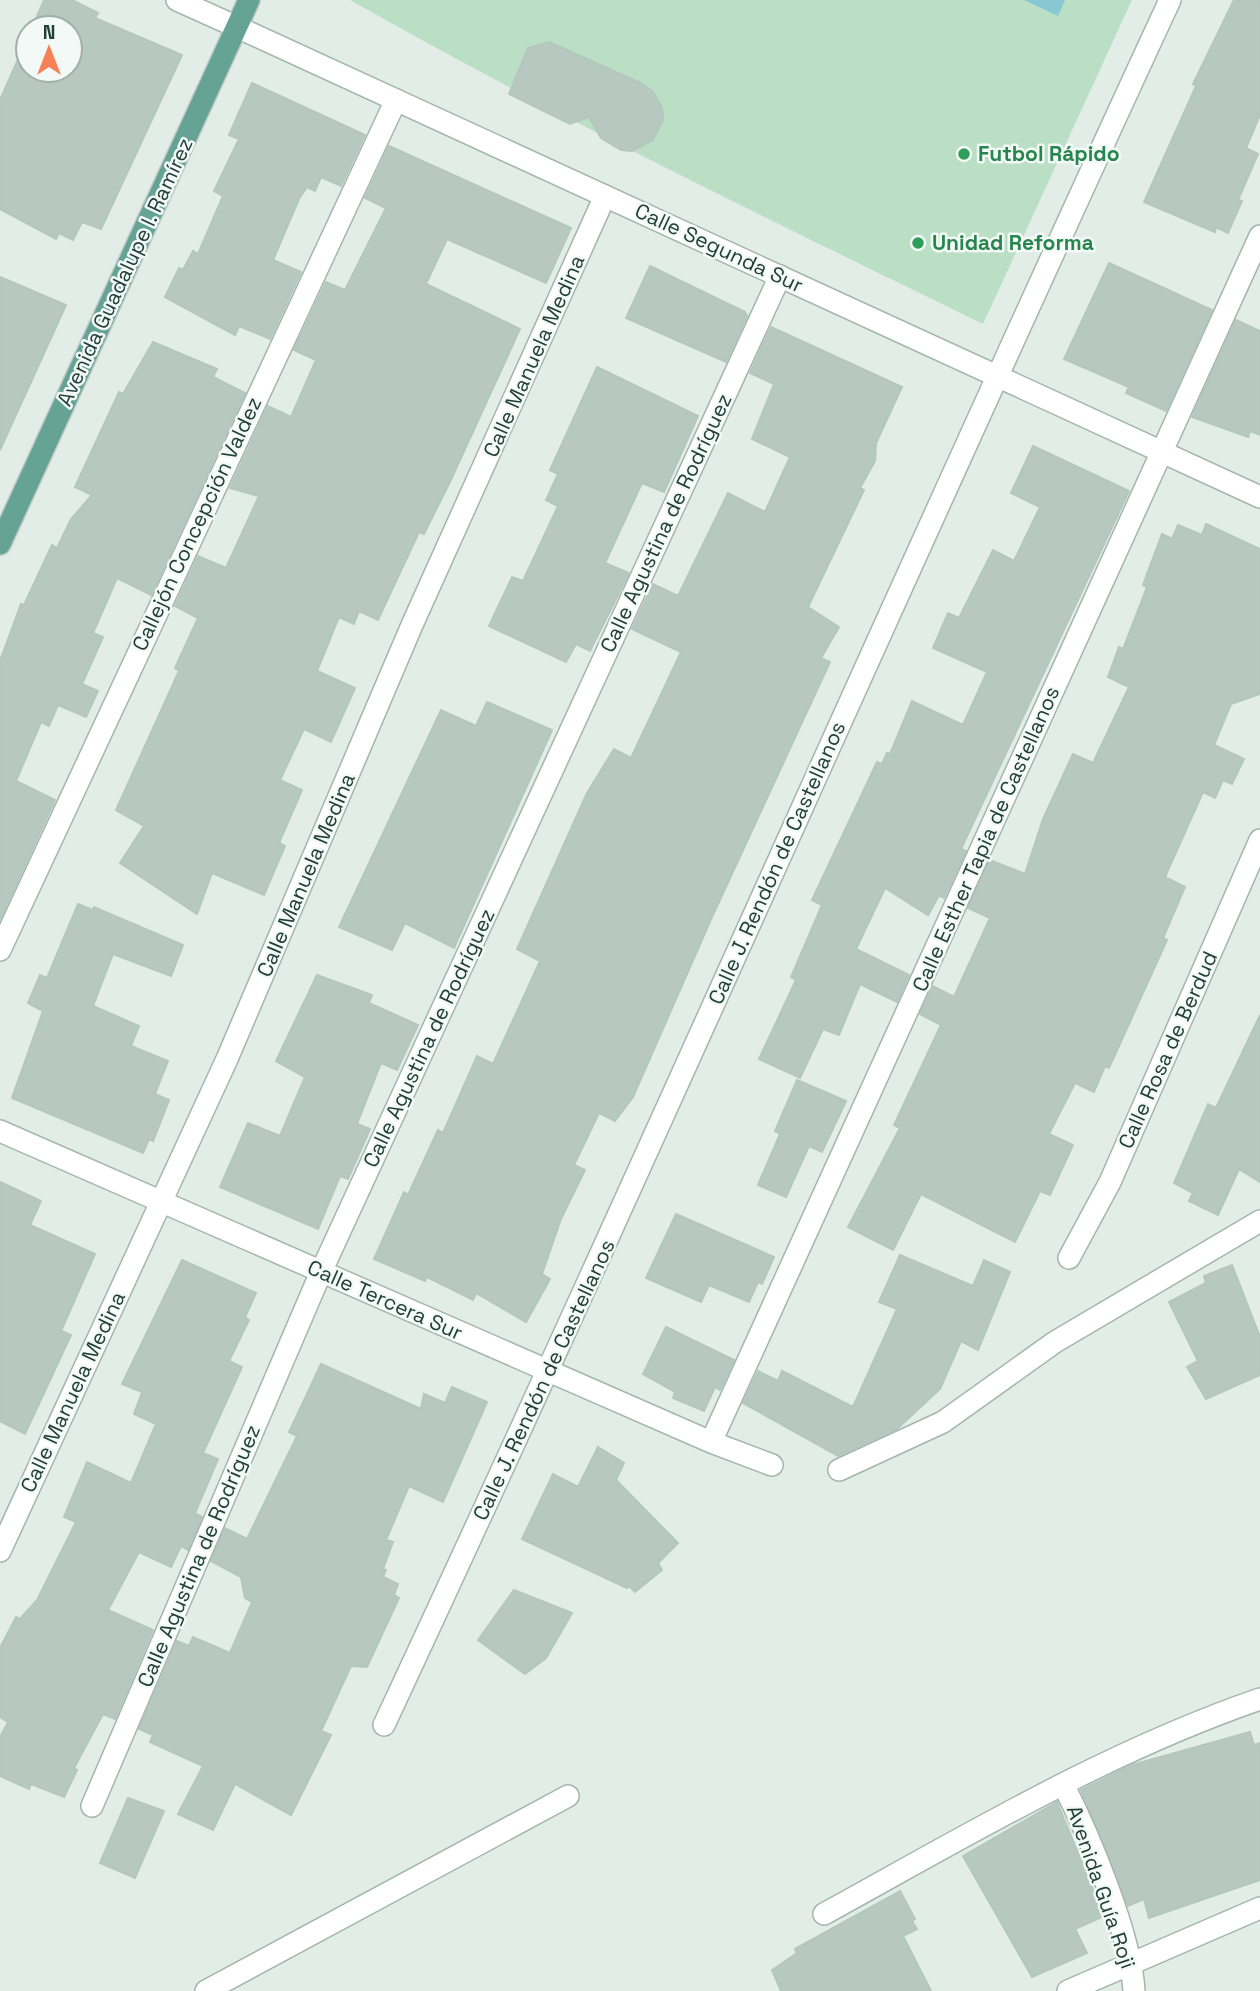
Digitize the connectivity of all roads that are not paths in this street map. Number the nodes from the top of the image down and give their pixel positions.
1 (177, 0) edge
2 (249, 0) edge
3 (1170, 0) edge
4 (237, 27) junction
5 (396, 100) junction
6 (605, 196) junction
7 (1260, 236) edge
8 (780, 276) junction
9 (995, 376) junction
10 (1162, 452) junction
11 (1260, 497) edge
12 (0, 544) edge
13 (1260, 840) edge
14 (0, 950) edge
15 (0, 1131) edge
16 (162, 1202) junction
17 (1260, 1221) edge
18 (1069, 1258) dead end
19 (321, 1272) junction
20 (549, 1371) junction
21 (711, 1442) junction
22 (772, 1465) dead end
23 (839, 1470) dead end
24 (0, 1551) edge
25 (1260, 1699) edge
26 (384, 1725) dead end
27 (1063, 1784) junction
28 (568, 1796) dead end
29 (92, 1806) dead end
30 (1260, 1908) edge
31 (824, 1914) dead end
32 (1132, 1964) junction
33 (206, 1991) edge
34 (1068, 1991) edge
35 (1134, 1991) edge

1 - 4 street, Calle Segunda Sur
2 - 4 main road, Avenida Guadalupe I. Ramírez
3 - 9 street, Calle J. Rendón de Castellanos
4 - 5 street, Calle Segunda Sur
4 - 12 main road, Avenida Guadalupe I. Ramírez
5 - 6 street, Calle Segunda Sur
5 - 14 street, Callejón Concepción Valdez
6 - 8 street, Calle Segunda Sur
6 - 16 street, Calle Manuela Medina
7 - 10 street, Calle Esther Tapia de Castellanos
8 - 9 street, Calle Segunda Sur
8 - 19 street, Calle Agustina de Rodríguez
9 - 10 street, Calle Segunda Sur
9 - 20 street, Calle J. Rendón de Castellanos
10 - 11 street, Calle Segunda Sur
10 - 21 street, Calle Esther Tapia de Castellanos
13 - 18 street, Calle Rosa de Berdud
15 - 16 street, Calle Tercera Sur
16 - 19 street, Calle Tercera Sur
16 - 24 street, Calle Manuela Medina
17 - 23 street
19 - 20 street, Calle Tercera Sur
19 - 29 street, Calle Agustina de Rodríguez
20 - 21 street, Calle Tercera Sur
20 - 26 street, Calle J. Rendón de Castellanos
21 - 22 street, Calle Tercera Sur
25 - 27 street
27 - 31 street
27 - 32 street, Avenida Guía Roji
28 - 33 street
30 - 32 street
32 - 34 street
32 - 35 street, Avenida Guía Roji

